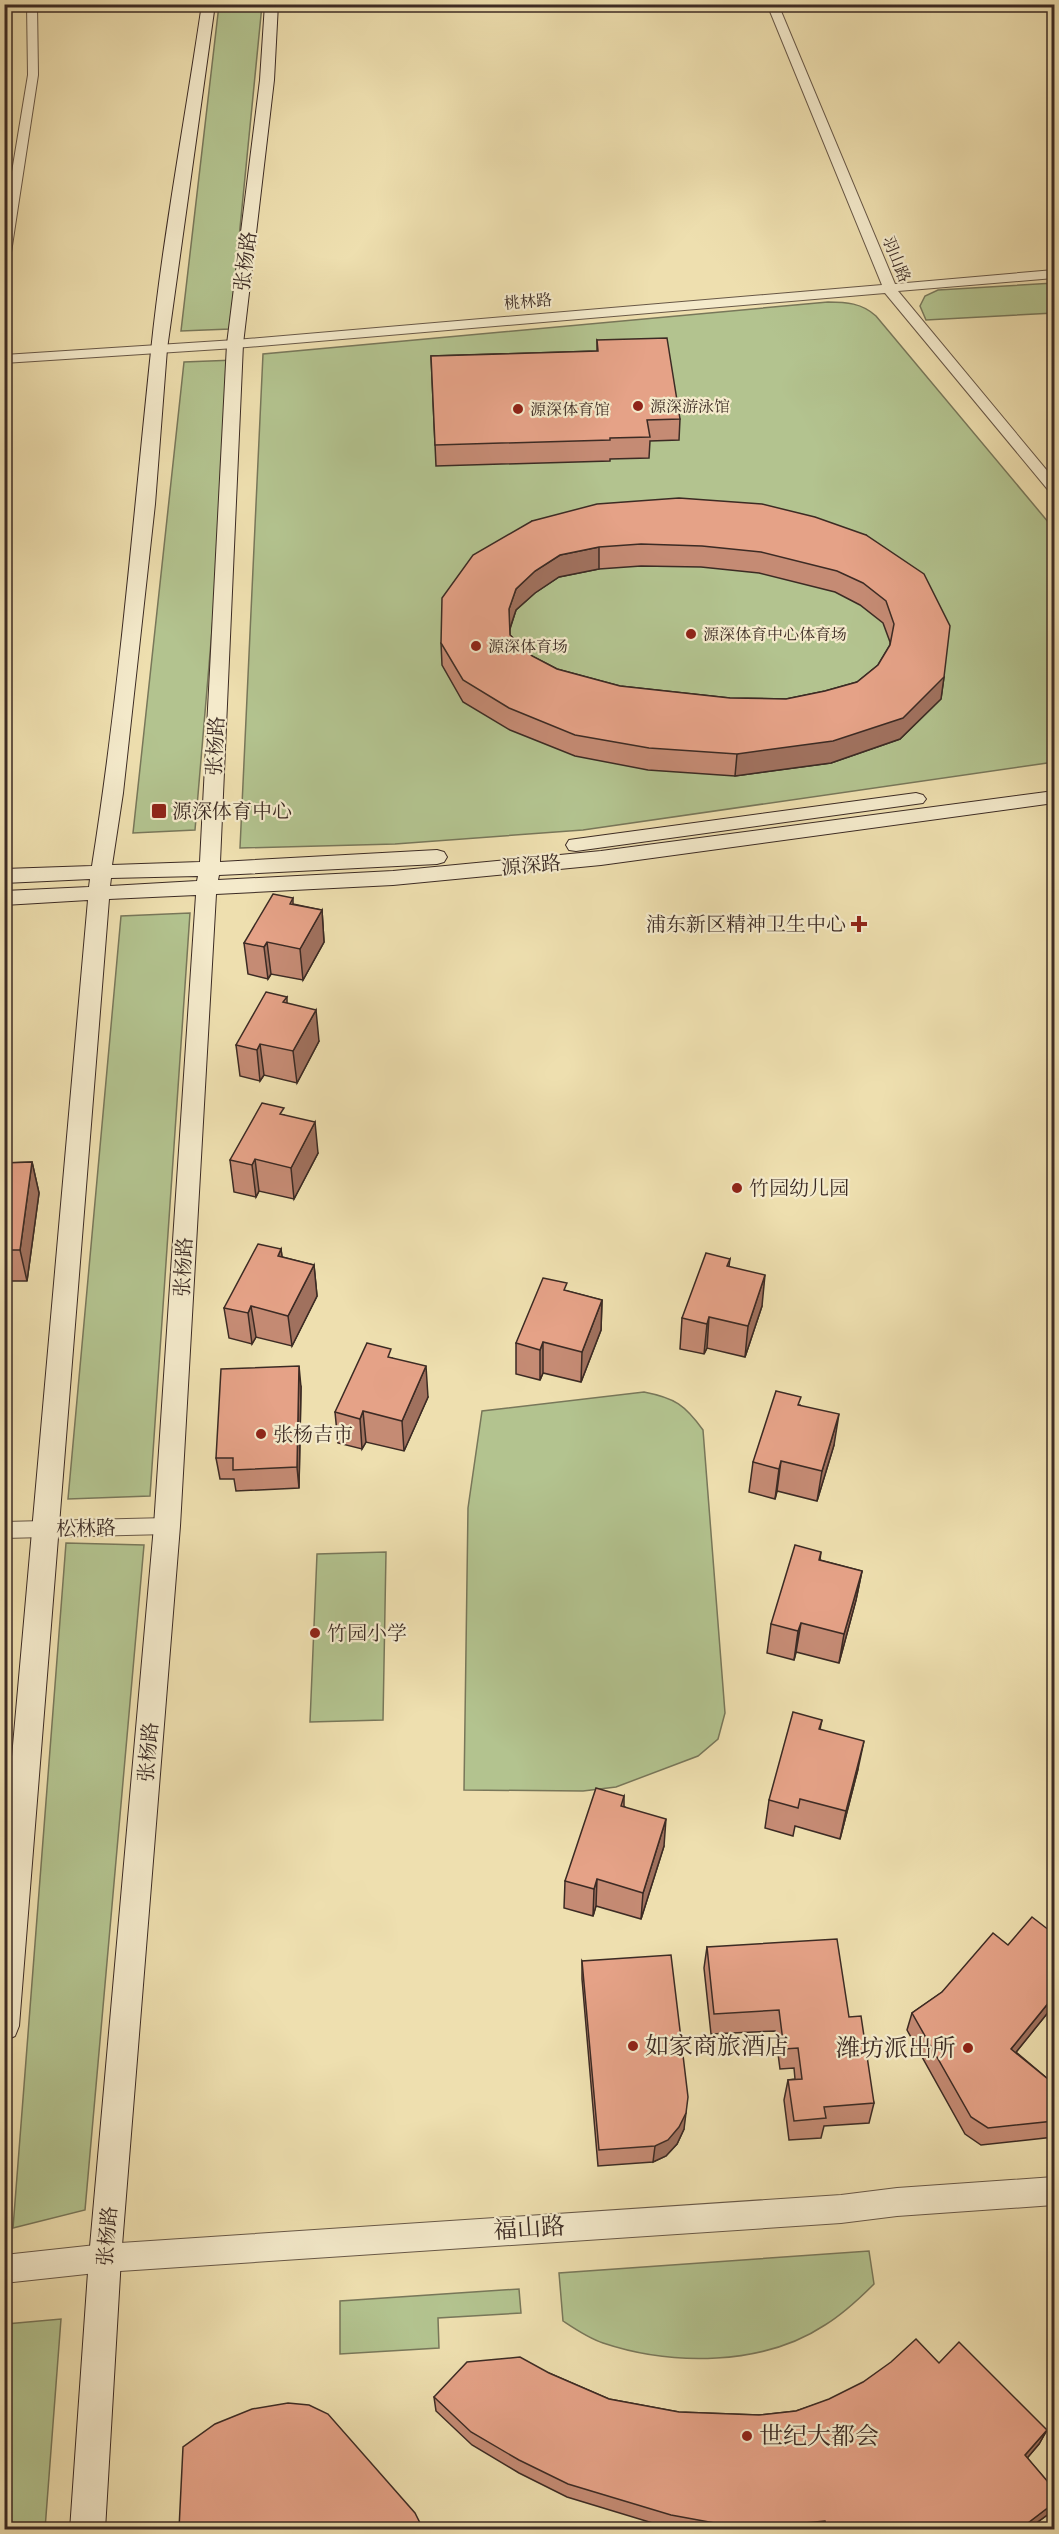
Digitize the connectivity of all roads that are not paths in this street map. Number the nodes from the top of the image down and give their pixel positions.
1 (32, 4) edge
2 (209, 4) edge
3 (272, 4) edge
4 (772, 4) edge
5 (4, 260) edge
6 (1054, 274) edge
7 (889, 287) junction
8 (235, 344) junction
9 (159, 350) junction
10 (4, 359) edge
11 (1054, 488) edge
12 (1054, 781) edge
13 (1054, 796) edge
14 (4, 876) edge
15 (208, 879) junction
16 (100, 882) junction
17 (4, 898) edge
18 (168, 1526) junction
19 (45, 1529) junction
20 (4, 1530) edge
21 (4, 2026) edge
22 (1054, 2191) edge
23 (105, 2258) junction
24 (4, 2269) edge
25 (87, 2529) edge

1 - 5 street
2 - 9 main road
3 - 8 main road, 张杨路
4 - 7 street, 羽山路
6 - 7 street, 桃林路
7 - 8 street, 桃林路
7 - 11 street, 羽山路
8 - 9 street, 桃林路
8 - 15 main road, 张杨路
9 - 10 street, 桃林路
9 - 16 main road
12 - 15 main road, 源深路
13 - 15 main road, 源深路
14 - 16 main road, 源深路
15 - 16 main road, 源深路
15 - 18 main road, 张杨路
16 - 17 main road, 源深路
16 - 19 main road
18 - 19 street, 松林路
18 - 23 main road, 张杨路
19 - 20 street, 松林路
19 - 21 main road
22 - 23 street, 福山路
23 - 24 street, 福山路
23 - 25 main road, 张杨路

